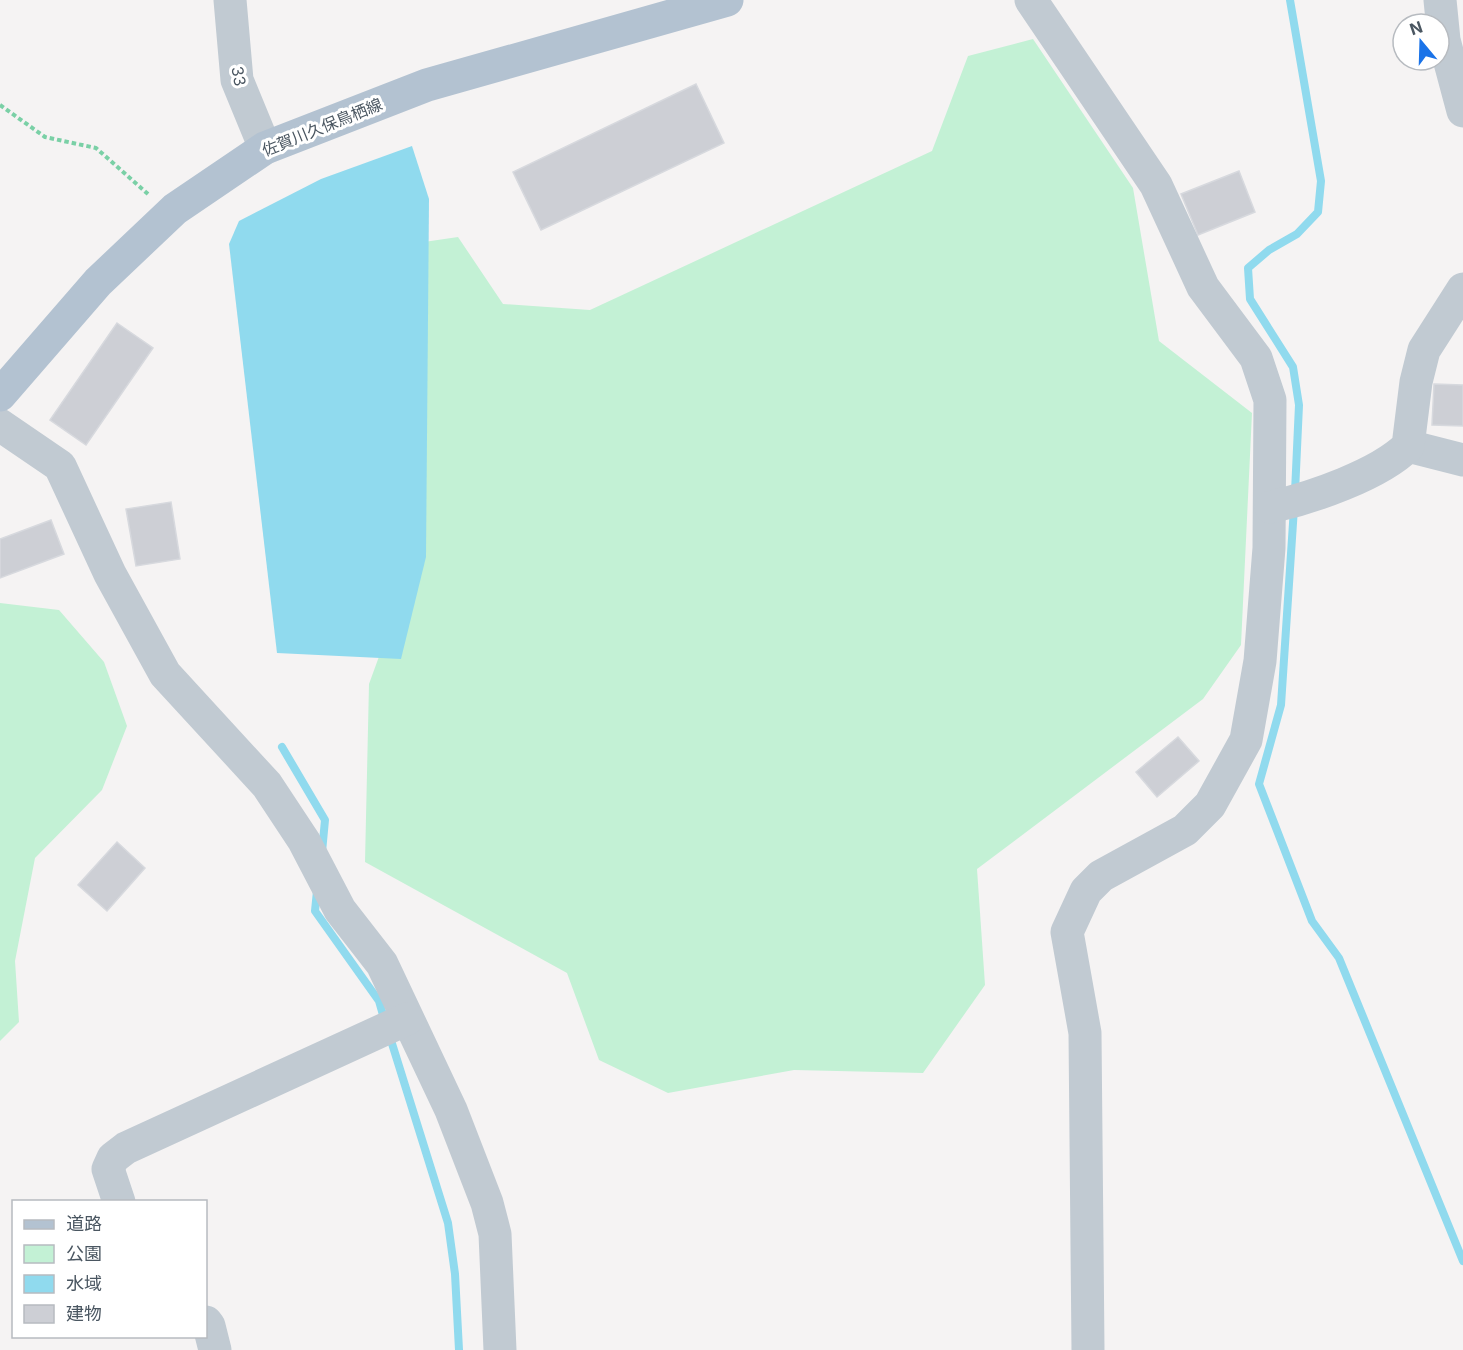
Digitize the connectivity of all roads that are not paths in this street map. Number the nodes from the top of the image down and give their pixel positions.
1 (230, 0) edge
2 (727, 0) edge
3 (1031, 0) edge
4 (1440, 0) edge
5 (1463, 111) edge
6 (265, 147) junction
7 (1463, 289) edge
8 (0, 395) edge
9 (0, 425) edge
10 (1408, 446) junction
11 (1463, 460) edge
12 (1271, 507) junction
13 (407, 1019) junction
14 (118, 1200) edge
15 (207, 1323) edge
16 (215, 1350) edge
17 (500, 1350) edge
18 (1088, 1350) edge

1 - 6 street, 33
2 - 6 main road, 佐賀川久保鳥栖線
3 - 12 street
4 - 5 street
6 - 8 main road, 佐賀川久保鳥栖線
7 - 10 street
9 - 13 street
10 - 11 street
10 - 12 street
12 - 18 street
13 - 14 street
13 - 17 street
15 - 16 street

